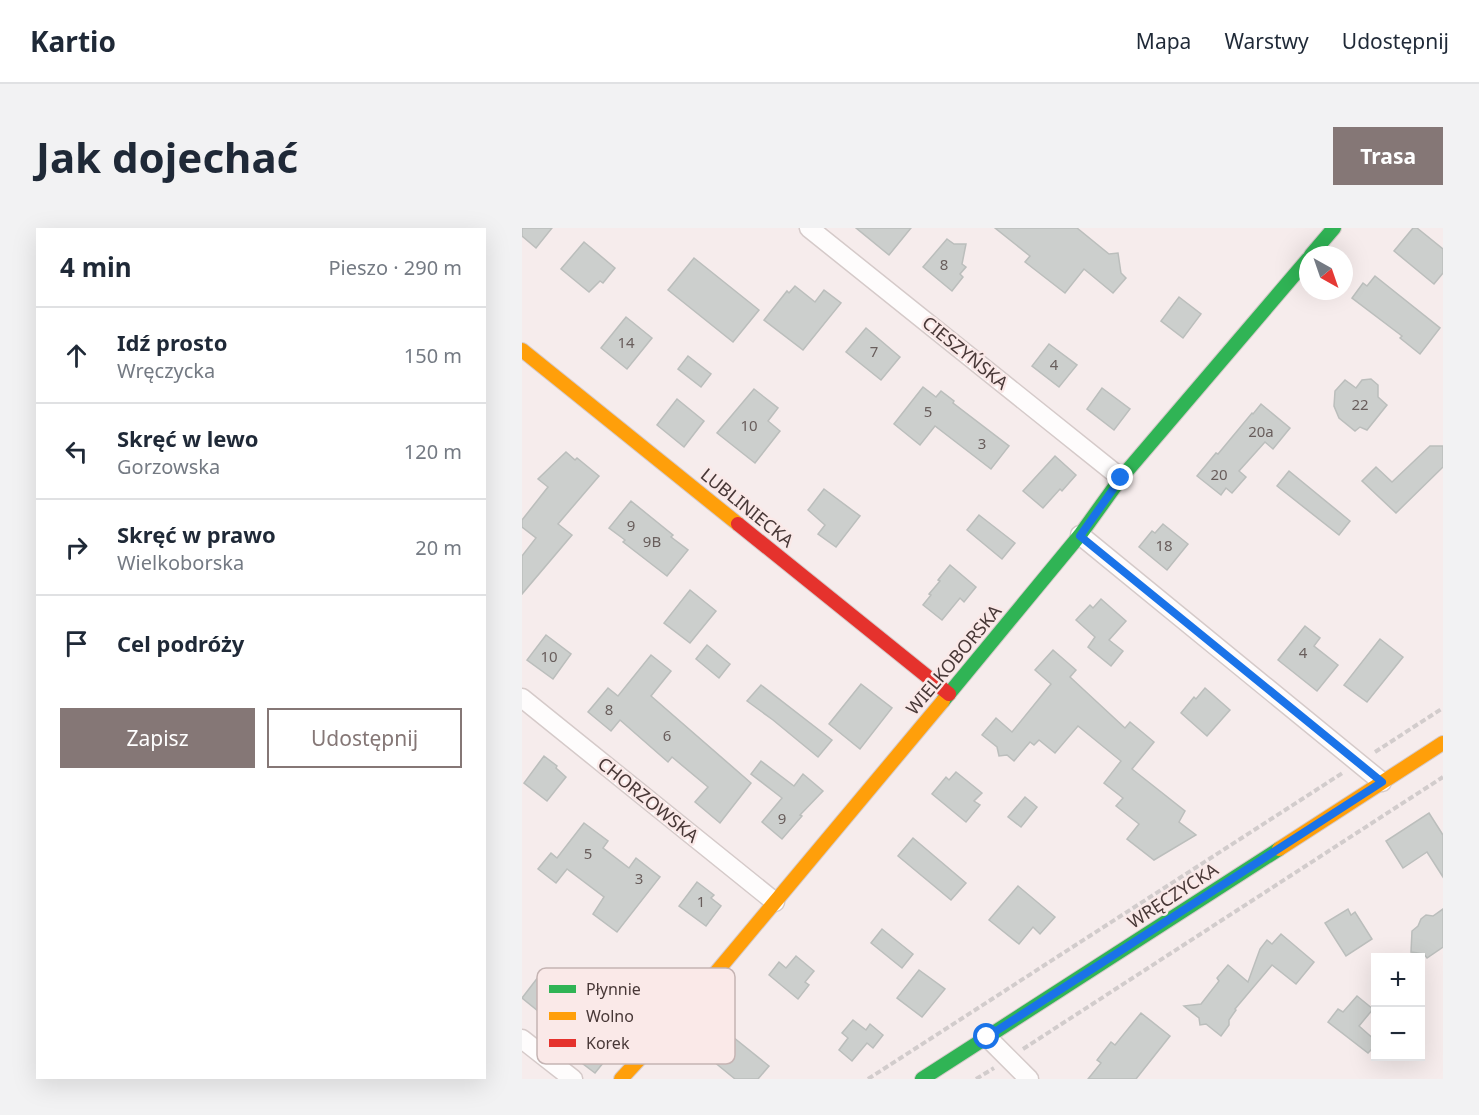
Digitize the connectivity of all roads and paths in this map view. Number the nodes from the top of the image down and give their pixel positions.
1 (809, 228) edge
2 (1334, 228) edge
3 (1319, 246) edge
4 (1299, 270) edge
5 (522, 350) edge
6 (1121, 478) junction
7 (1080, 536) junction
8 (949, 694) junction
9 (522, 698) edge
10 (1443, 708) edge
11 (1443, 742) edge
12 (1370, 755) dead end
13 (1347, 771) dead end
14 (1443, 777) edge
15 (1382, 782) junction
16 (775, 902) junction
17 (720, 968) edge
18 (987, 1037) junction
19 (522, 1039) edge
20 (1024, 1048) dead end
21 (537, 1051) edge
22 (554, 1064) edge
23 (635, 1064) edge
24 (996, 1066) dead end
25 (573, 1079) edge
26 (621, 1079) edge
27 (868, 1079) edge
28 (922, 1079) edge
29 (976, 1079) edge
30 (1029, 1079) edge

1 - 6 street, CIESZYŃSKA
2 - 3 street
4 - 6 street, WIELKOBORSKA
5 - 8 street, LUBLINIECKA
6 - 7 street, WIELKOBORSKA
7 - 8 street, WIELKOBORSKA
7 - 15 street
8 - 16 street, WIELKOBORSKA
9 - 16 street, CHORZOWSKA
10 - 12 path
11 - 15 street, WRĘCZYCKA
13 - 27 path
14 - 20 path
15 - 18 street, WRĘCZYCKA
16 - 17 street, WIELKOBORSKA
18 - 28 street, WRĘCZYCKA
18 - 30 street
19 - 21 street
22 - 25 street
23 - 26 street, WIELKOBORSKA
24 - 29 path

